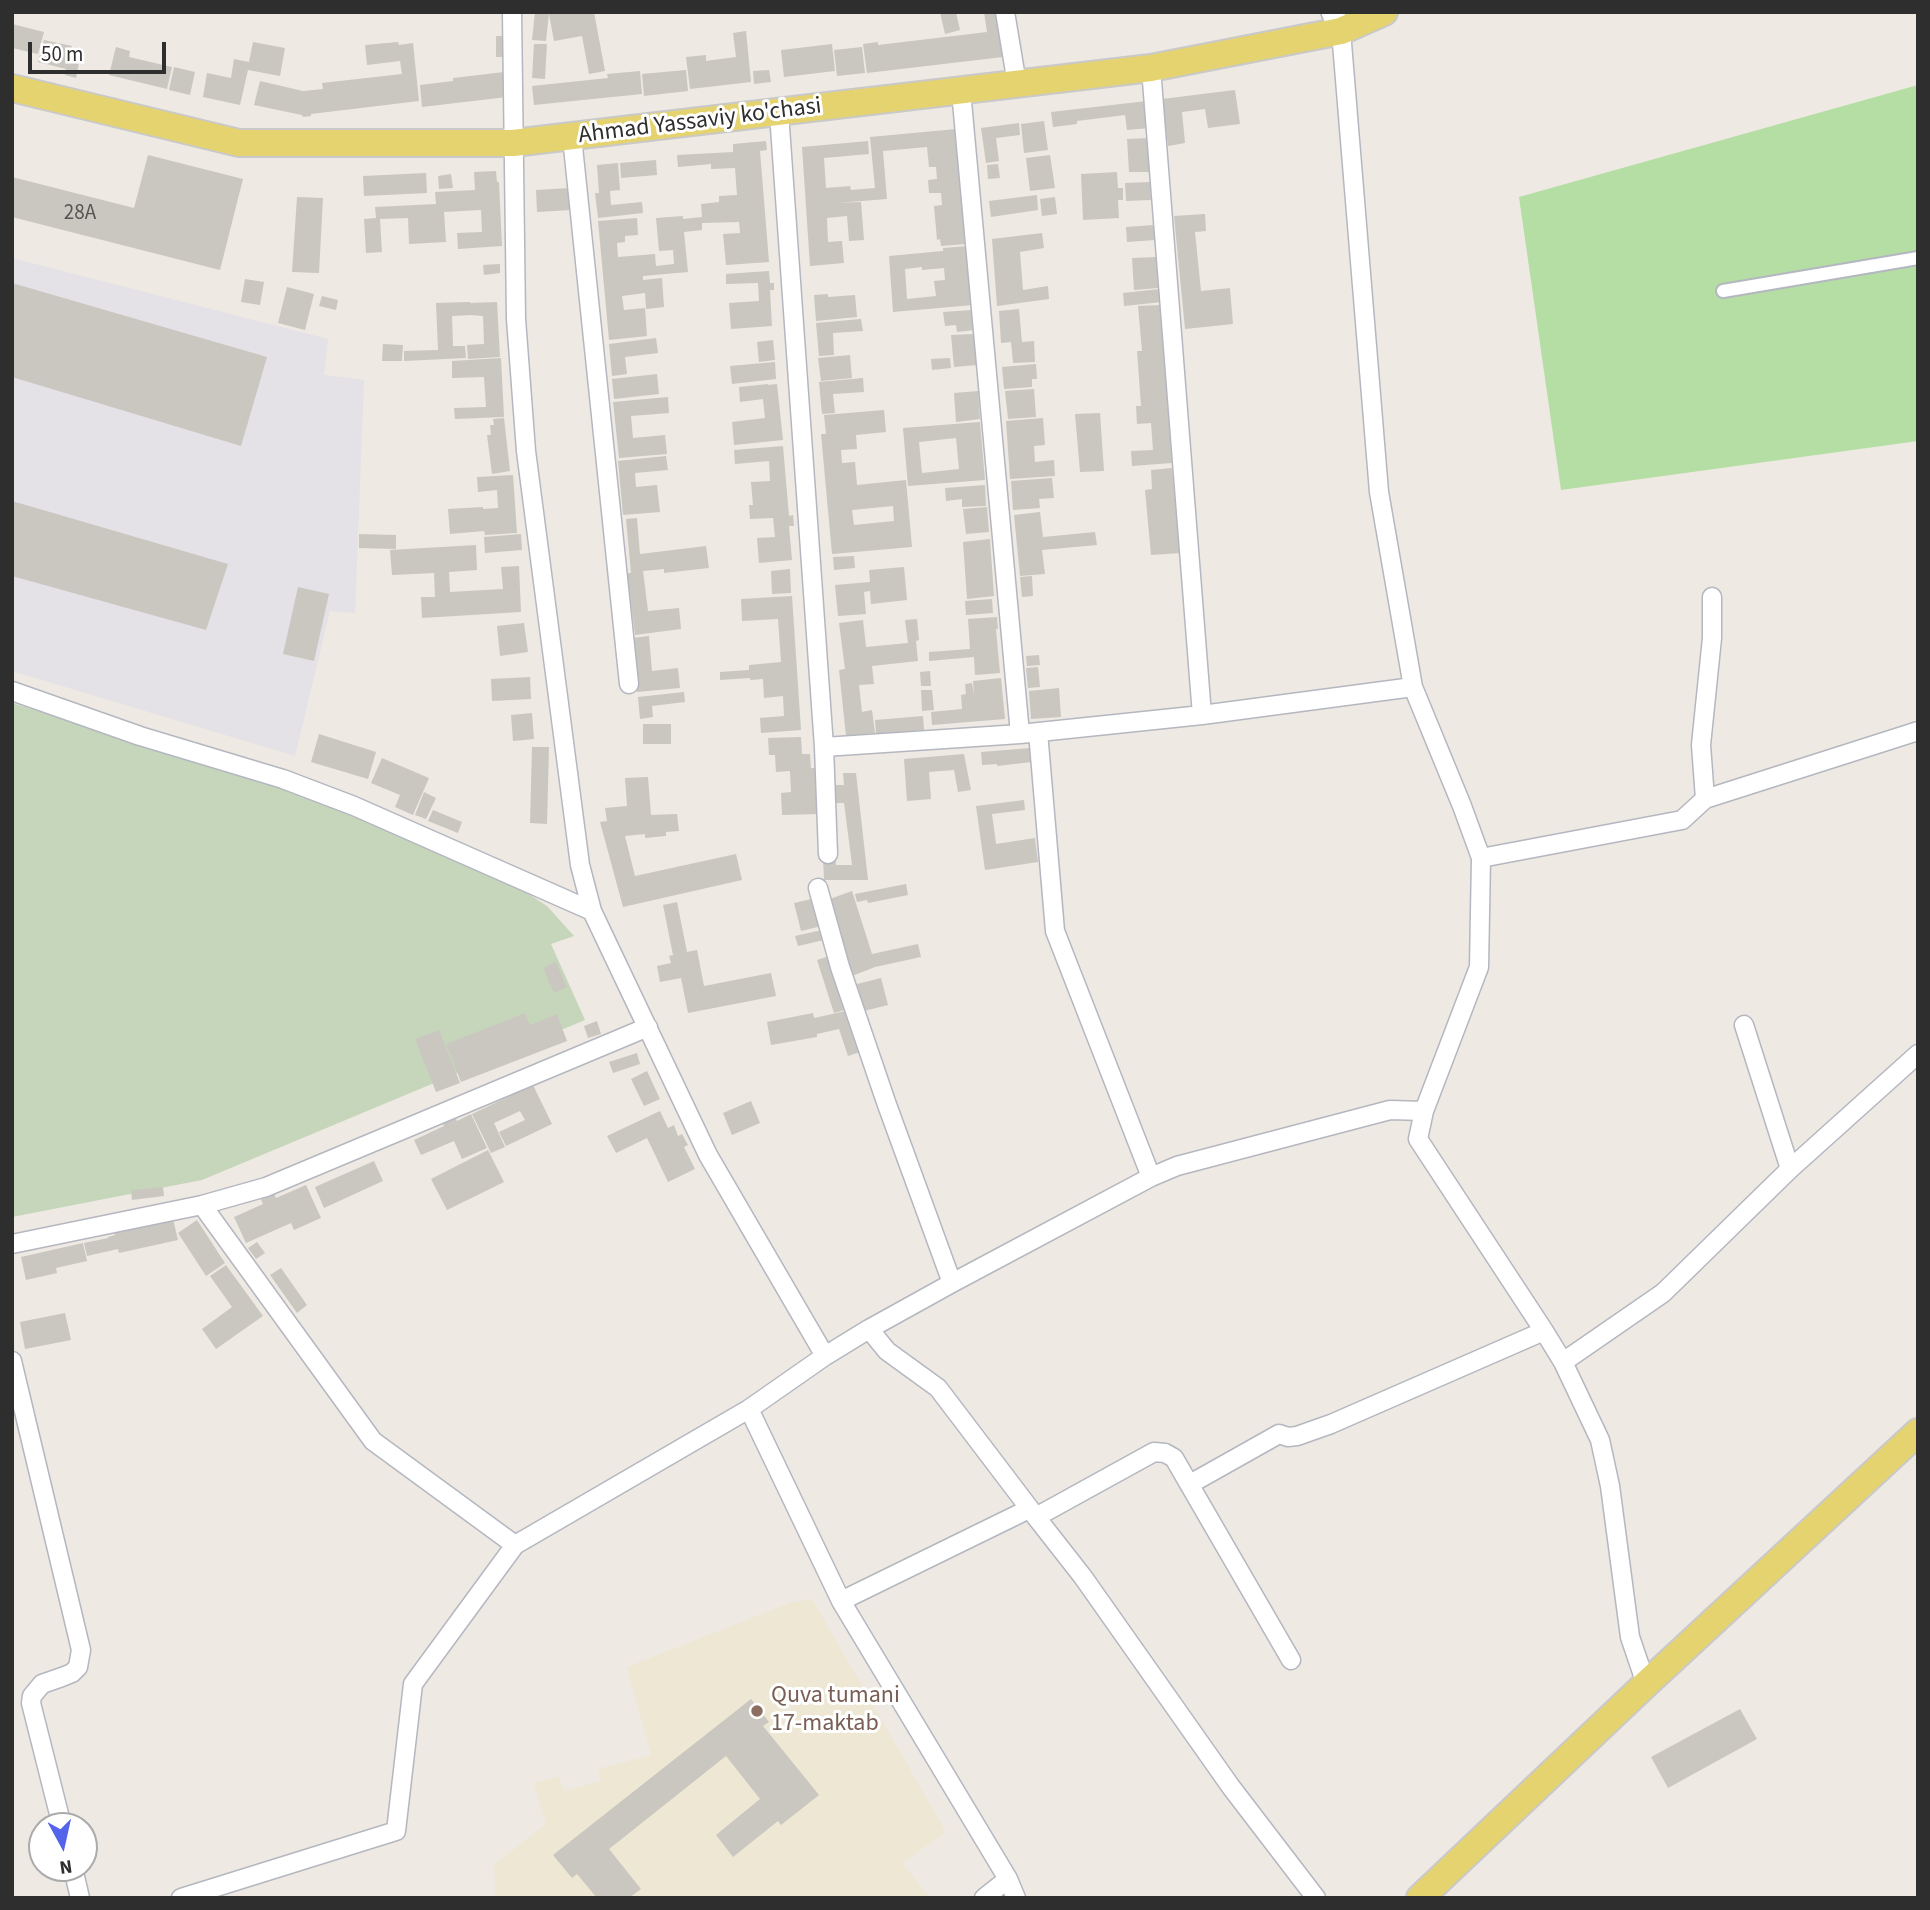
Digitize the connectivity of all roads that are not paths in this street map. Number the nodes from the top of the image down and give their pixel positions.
1 (512, 12) edge
2 (1005, 12) edge
3 (1384, 12) edge
4 (1337, 21) edge
5 (1150, 68) junction
6 (1017, 84) junction
7 (12, 88) edge
8 (961, 90) junction
9 (779, 113) junction
10 (572, 137) junction
11 (513, 143) junction
12 (1918, 258) edge
13 (1723, 291) dead end
14 (1712, 597) dead end
15 (629, 684) dead end
16 (1413, 687) junction
17 (12, 691) edge
18 (1202, 715) junction
19 (1918, 731) edge
20 (1038, 732) junction
21 (1020, 734) junction
22 (824, 747) junction
23 (1705, 799) junction
24 (828, 854) dead end
25 (1482, 858) junction
26 (818, 888) dead end
27 (592, 911) junction
28 (1744, 1025) dead end
29 (648, 1027) junction
30 (1918, 1054) edge
31 (1424, 1111) junction
32 (1790, 1169) junction
33 (1151, 1177) junction
34 (202, 1205) junction
35 (12, 1244) edge
36 (952, 1283) junction
37 (869, 1329) junction
38 (1544, 1331) junction
39 (825, 1356) junction
40 (12, 1361) edge
41 (1563, 1362) junction
42 (749, 1409) junction
43 (1918, 1432) edge
44 (1190, 1484) junction
45 (1032, 1513) junction
46 (515, 1545) junction
47 (841, 1601) junction
48 (1291, 1660) dead end
49 (1646, 1684) junction
50 (58, 1812) edge
51 (1008, 1879) junction
52 (181, 1898) edge
53 (985, 1898) edge
54 (1016, 1898) edge
55 (1316, 1898) edge
56 (1420, 1898) edge

1 - 11 street
2 - 6 street
3 - 4 main road, Ahmad Yassaviy ko'chasi
4 - 5 main road, Ahmad Yassaviy ko'chasi
4 - 16 street
5 - 6 main road, Ahmad Yassaviy ko'chasi
5 - 18 street
6 - 8 main road, Ahmad Yassaviy ko'chasi
7 - 11 main road, Ahmad Yassaviy ko'chasi
8 - 9 main road, Ahmad Yassaviy ko'chasi
8 - 21 street
9 - 10 main road, Ahmad Yassaviy ko'chasi
9 - 22 street
10 - 11 main road, Ahmad Yassaviy ko'chasi
10 - 15 street
11 - 27 street
12 - 13 street
14 - 23 street
16 - 18 street
16 - 25 street
17 - 27 street
18 - 20 street
19 - 23 street
20 - 21 street
20 - 33 street
21 - 22 street
22 - 24 street
23 - 25 street
25 - 31 street
26 - 36 street
27 - 29 street
28 - 32 street
29 - 34 street
29 - 39 street
30 - 32 street
31 - 33 street
31 - 38 street
32 - 41 street
33 - 36 street
34 - 35 street
34 - 46 street
36 - 37 street
37 - 39 street
37 - 45 street
38 - 41 street
38 - 44 street
39 - 42 street
40 - 50 street
41 - 49 street
42 - 46 street
42 - 47 street
43 - 49 main road
44 - 45 street
44 - 48 street
45 - 47 street
45 - 55 street
46 - 52 street
47 - 51 street
49 - 56 main road
51 - 53 street
51 - 54 street

